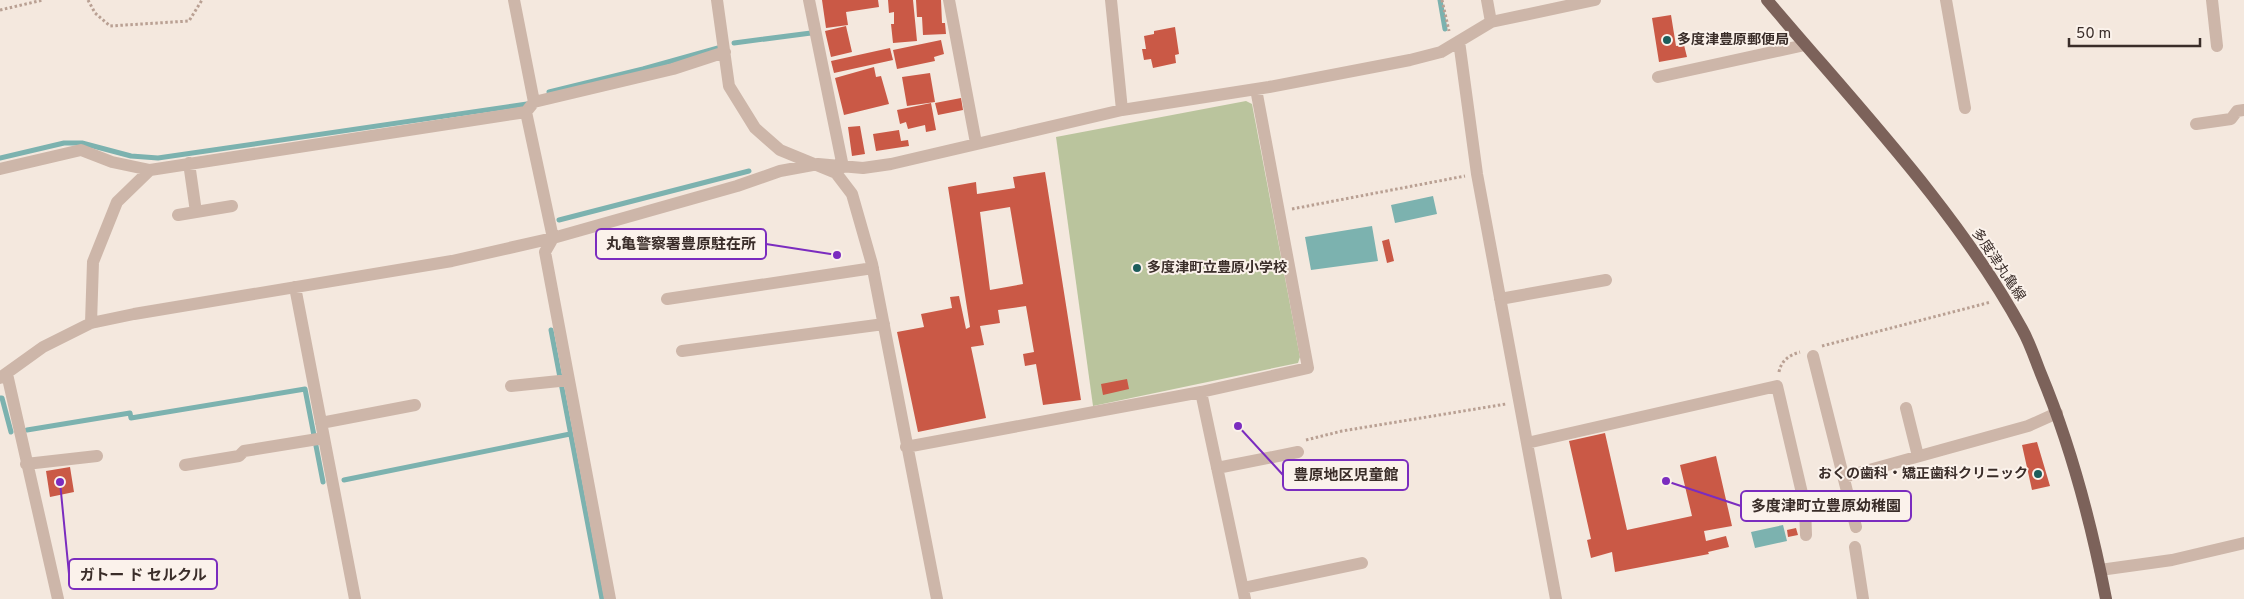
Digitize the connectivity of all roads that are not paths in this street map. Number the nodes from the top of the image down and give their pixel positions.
1 (514, 0) edge
2 (717, 0) edge
3 (809, 0) edge
4 (949, 0) edge
5 (1111, 0) edge
6 (1486, 0) edge
7 (1595, 0) edge
8 (1767, 0) edge
9 (1946, 0) edge
10 (2212, 0) edge
11 (1491, 22) junction
12 (1455, 44) junction
13 (1805, 45) junction
14 (2217, 46) dead end
15 (725, 52) junction
16 (1658, 77) dead end
17 (1256, 90) junction
18 (530, 107) junction
19 (1964, 108) dead end
20 (1122, 110) junction
21 (2244, 110) edge
22 (2196, 124) dead end
23 (976, 143) junction
24 (189, 164) junction
25 (818, 164) junction
26 (844, 167) junction
27 (0, 169) edge
28 (150, 170) junction
29 (232, 206) dead end
30 (196, 212) junction
31 (178, 215) dead end
32 (553, 238) junction
33 (873, 268) junction
34 (1606, 280) dead end
35 (295, 287) junction
36 (668, 299) dead end
37 (1500, 299) junction
38 (91, 323) junction
39 (884, 324) junction
40 (682, 351) dead end
41 (1813, 351) road end
42 (3, 376) edge
43 (563, 381) junction
44 (511, 386) dead end
45 (1201, 392) junction
46 (415, 405) dead end
47 (1906, 408) dead end
48 (2057, 413) junction
49 (321, 423) junction
50 (318, 439) junction
51 (1527, 443) junction
52 (906, 447) junction
53 (1298, 452) road end
54 (97, 456) dead end
55 (1918, 456) junction
56 (26, 464) junction
57 (185, 466) dead end
58 (1217, 468) junction
59 (1844, 477) junction
60 (1856, 527) dead end
61 (1806, 535) dead end
62 (2244, 543) edge
63 (1855, 547) dead end
64 (1362, 563) dead end
65 (2100, 570) junction
66 (1244, 594) edge
67 (58, 599) edge
68 (355, 599) edge
69 (610, 599) edge
70 (937, 599) edge
71 (1556, 599) edge
72 (1864, 599) edge
73 (2106, 599) edge

1 - 18 street
2 - 15 street
3 - 26 street
4 - 23 street
5 - 20 street
6 - 11 street
7 - 11 street
8 - 13 main road, 多度津丸亀線
9 - 19 street
10 - 14 street
11 - 12 street
12 - 17 street
12 - 37 street
13 - 16 street
13 - 48 main road, 多度津丸亀線
15 - 18 street
15 - 25 street
17 - 20 street
17 - 45 street
18 - 24 street
18 - 32 street
20 - 23 street
21 - 22 street
23 - 26 street
24 - 28 street
24 - 30 street
25 - 26 street
25 - 32 street
25 - 33 street
27 - 28 street
28 - 38 street
29 - 30 street
30 - 31 street
32 - 35 street
32 - 43 street
33 - 36 street
33 - 39 street
34 - 37 street
35 - 38 street
35 - 49 street
37 - 51 street
38 - 42 street
39 - 40 street
39 - 52 street
41 - 59 street
42 - 56 street
43 - 44 street
43 - 69 street
45 - 52 street
45 - 58 street
46 - 49 street
47 - 55 street
48 - 55 street
48 - 65 main road, 多度津丸亀線
49 - 50 street
50 - 57 street
50 - 68 street
51 - 61 street
51 - 71 street
52 - 70 street
53 - 58 street
54 - 56 street
55 - 59 street
56 - 67 street
58 - 66 street
59 - 60 street
62 - 65 street
63 - 72 street
64 - 66 street
65 - 73 main road, 多度津丸亀線

